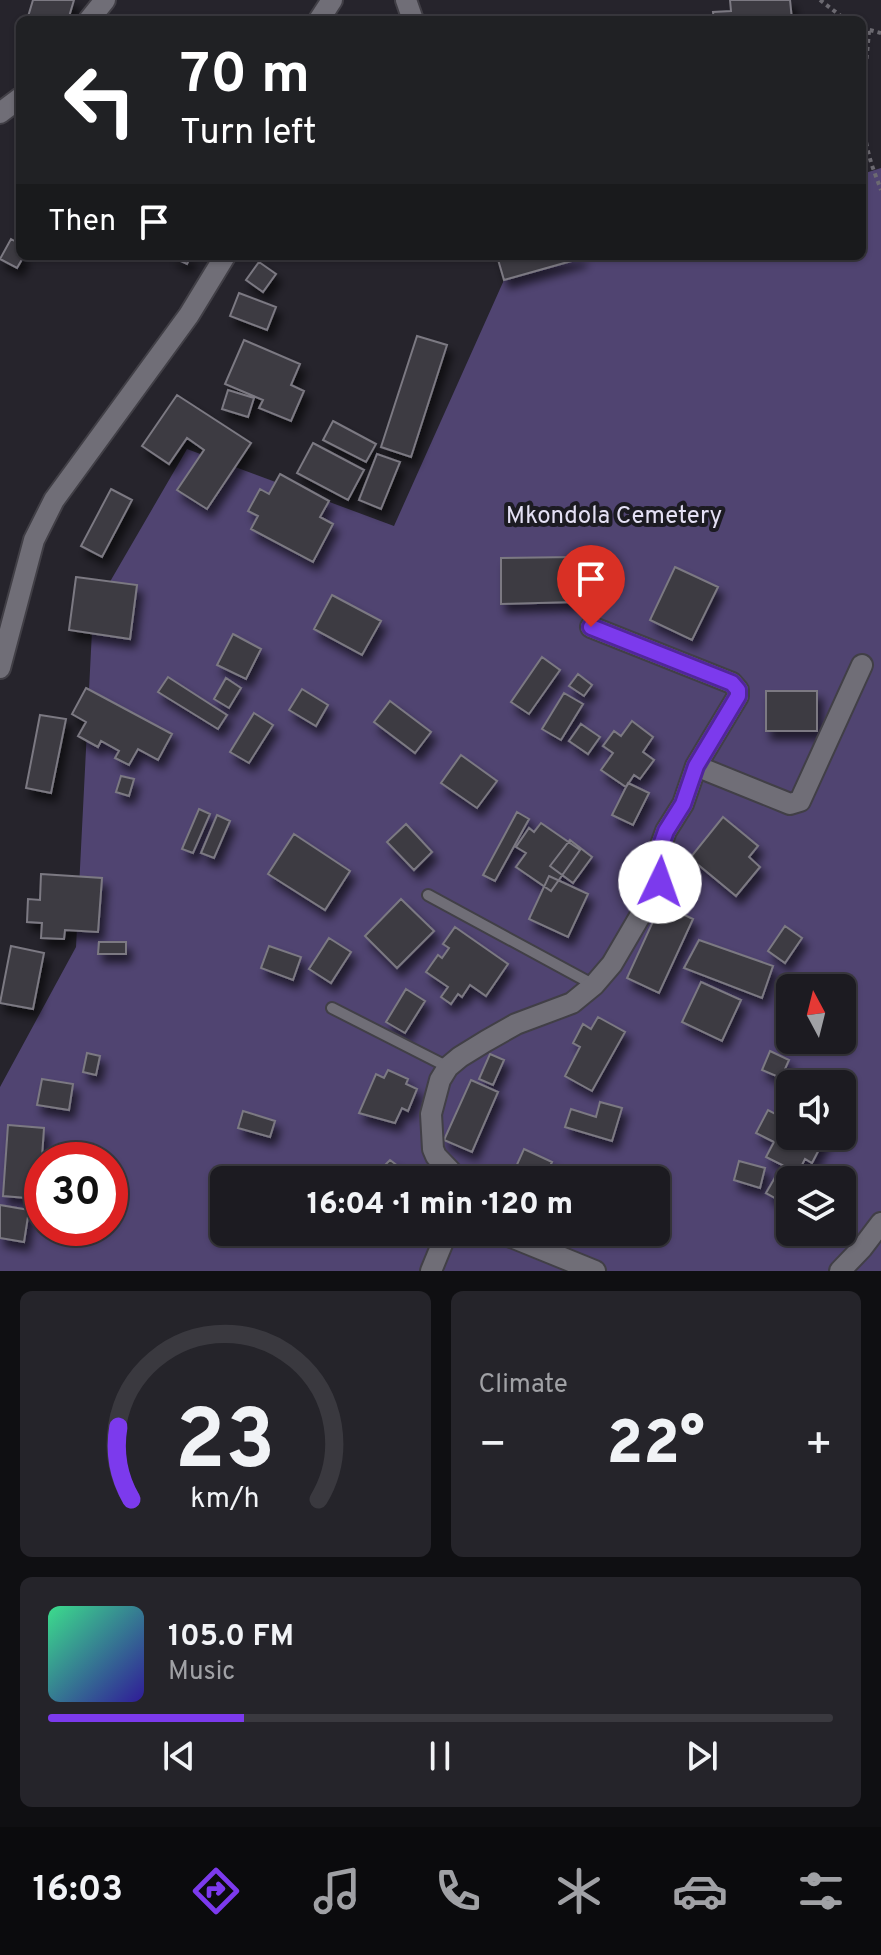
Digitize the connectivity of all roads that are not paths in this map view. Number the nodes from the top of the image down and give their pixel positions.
1 (105, 0) edge
2 (92, 16) edge
3 (223, 260) edge
4 (591, 627) dead end
5 (862, 665) dead end
6 (0, 668) edge
7 (696, 766) junction
8 (428, 895) dead end
9 (594, 985) junction
10 (332, 1008) dead end
11 (448, 1067) junction
12 (446, 1166) edge
13 (881, 1223) edge
14 (441, 1246) edge
15 (533, 1246) edge
16 (431, 1271) edge
17 (595, 1271) edge
18 (840, 1271) edge

1 - 2 street
3 - 6 street
4 - 7 street
5 - 7 street
7 - 9 street
8 - 9 lane
9 - 11 street
10 - 11 lane
11 - 12 street
13 - 18 street
14 - 16 street
15 - 17 street

